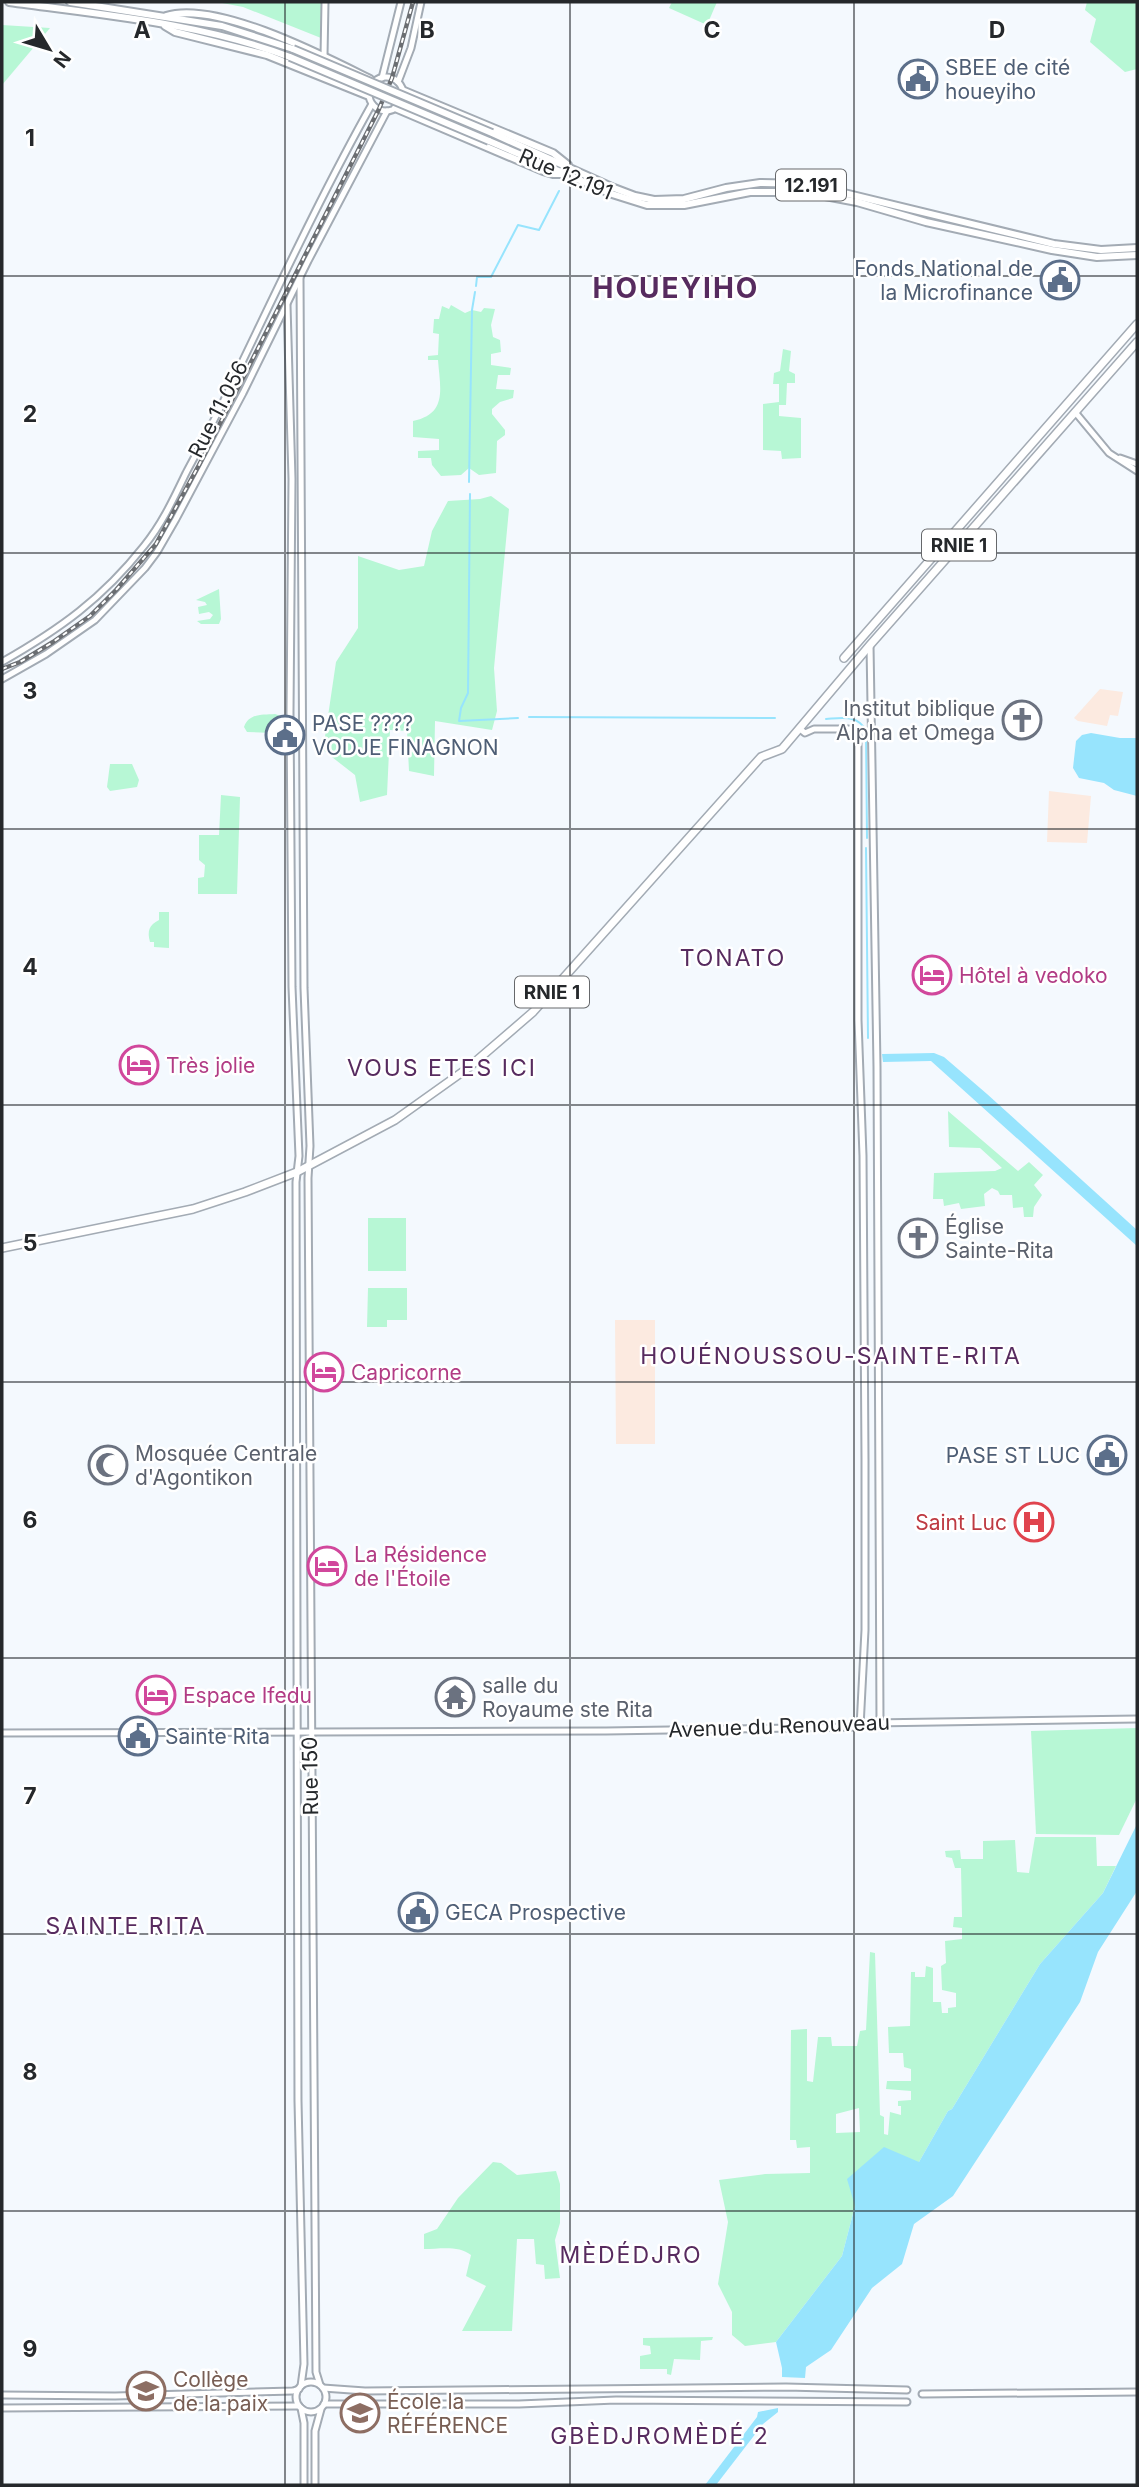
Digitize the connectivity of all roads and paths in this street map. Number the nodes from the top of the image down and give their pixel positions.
1 (9, 2) edge
2 (69, 2) edge
3 (325, 2) edge
4 (401, 2) edge
5 (422, 2) edge
6 (164, 21) junction
7 (324, 56) junction
8 (378, 79) junction
9 (398, 82) junction
10 (402, 90) junction
11 (369, 96) junction
12 (372, 104) junction
13 (396, 108) junction
14 (387, 111) junction
15 (567, 170) junction
16 (1137, 248) edge
17 (1137, 255) edge
18 (300, 278) junction
19 (287, 305) junction
20 (1137, 324) edge
21 (1137, 342) edge
22 (1075, 412) junction
23 (1116, 457) junction
24 (1137, 464) edge
25 (1137, 471) edge
26 (870, 645) junction
27 (844, 658) dead end
28 (2, 662) edge
29 (2, 679) edge
30 (800, 729) junction
31 (309, 1166) junction
32 (297, 1172) junction
33 (2, 1248) edge
34 (299, 1596) junction
35 (312, 1596) junction
36 (1137, 1719) edge
37 (880, 1723) junction
38 (860, 1727) junction
39 (310, 1731) junction
40 (298, 1732) junction
41 (2, 1733) edge
42 (321, 2386) junction
43 (300, 2387) junction
44 (908, 2390) dead end
45 (1137, 2392) edge
46 (922, 2394) dead end
47 (2, 2395) edge
48 (907, 2402) dead end
49 (323, 2406) junction
50 (300, 2407) junction
51 (2, 2408) edge
52 (304, 2485) edge
53 (315, 2485) edge

1 - 6 main road, Rue 12.191
2 - 6 main road, Rue 12.191
3 - 7 main road
4 - 8 main road
5 - 9 main road
6 - 7 main road
6 - 11 main road
6 - 15 main road, Rue 12.191, bridge
6 - 15 main road, Rue 12.191 / 12.191, bridge
7 - 8 main road
8 - 9 main road
8 - 11 main road
9 - 10 main road
10 - 13 main road
10 - 15 main road
11 - 12 main road
12 - 14 main road
12 - 28 main road, Rue 11.056
13 - 14 main road
13 - 15 main road
14 - 18 main road
15 - 16 main road, Rue 12.191 / 12.191
15 - 17 main road, Rue 12.191
18 - 19 main road
18 - 31 main road, Rue 150
19 - 29 main road
19 - 32 main road, Rue 150
20 - 27 highway, RNIE 1
21 - 22 highway, RNIE 1
22 - 23 main road
22 - 26 highway, RNIE 1
23 - 24 main road
23 - 25 main road
26 - 30 highway, RNIE 1
26 - 37 main road
30 - 31 highway, RNIE 1
30 - 38 main road
31 - 32 highway, RNIE 1
31 - 35 main road, Rue 150
32 - 33 highway, RNIE 1
32 - 34 main road, Rue 150
34 - 35 main road
34 - 40 main road, Rue 150
35 - 39 main road, Rue 150
36 - 37 main road, Avenue du Renouveau
37 - 38 main road, Avenue du Renouveau
38 - 39 main road, Avenue du Renouveau
39 - 40 main road, Avenue du Renouveau
39 - 42 main road, Rue 150
40 - 41 main road, Avenue du Renouveau
40 - 43 main road, Rue 150
42 - 43 main road
42 - 44 main road
42 - 49 main road
43 - 47 main road
43 - 50 main road
45 - 46 main road
48 - 49 main road
49 - 50 main road
49 - 53 main road
50 - 51 main road
50 - 52 main road

